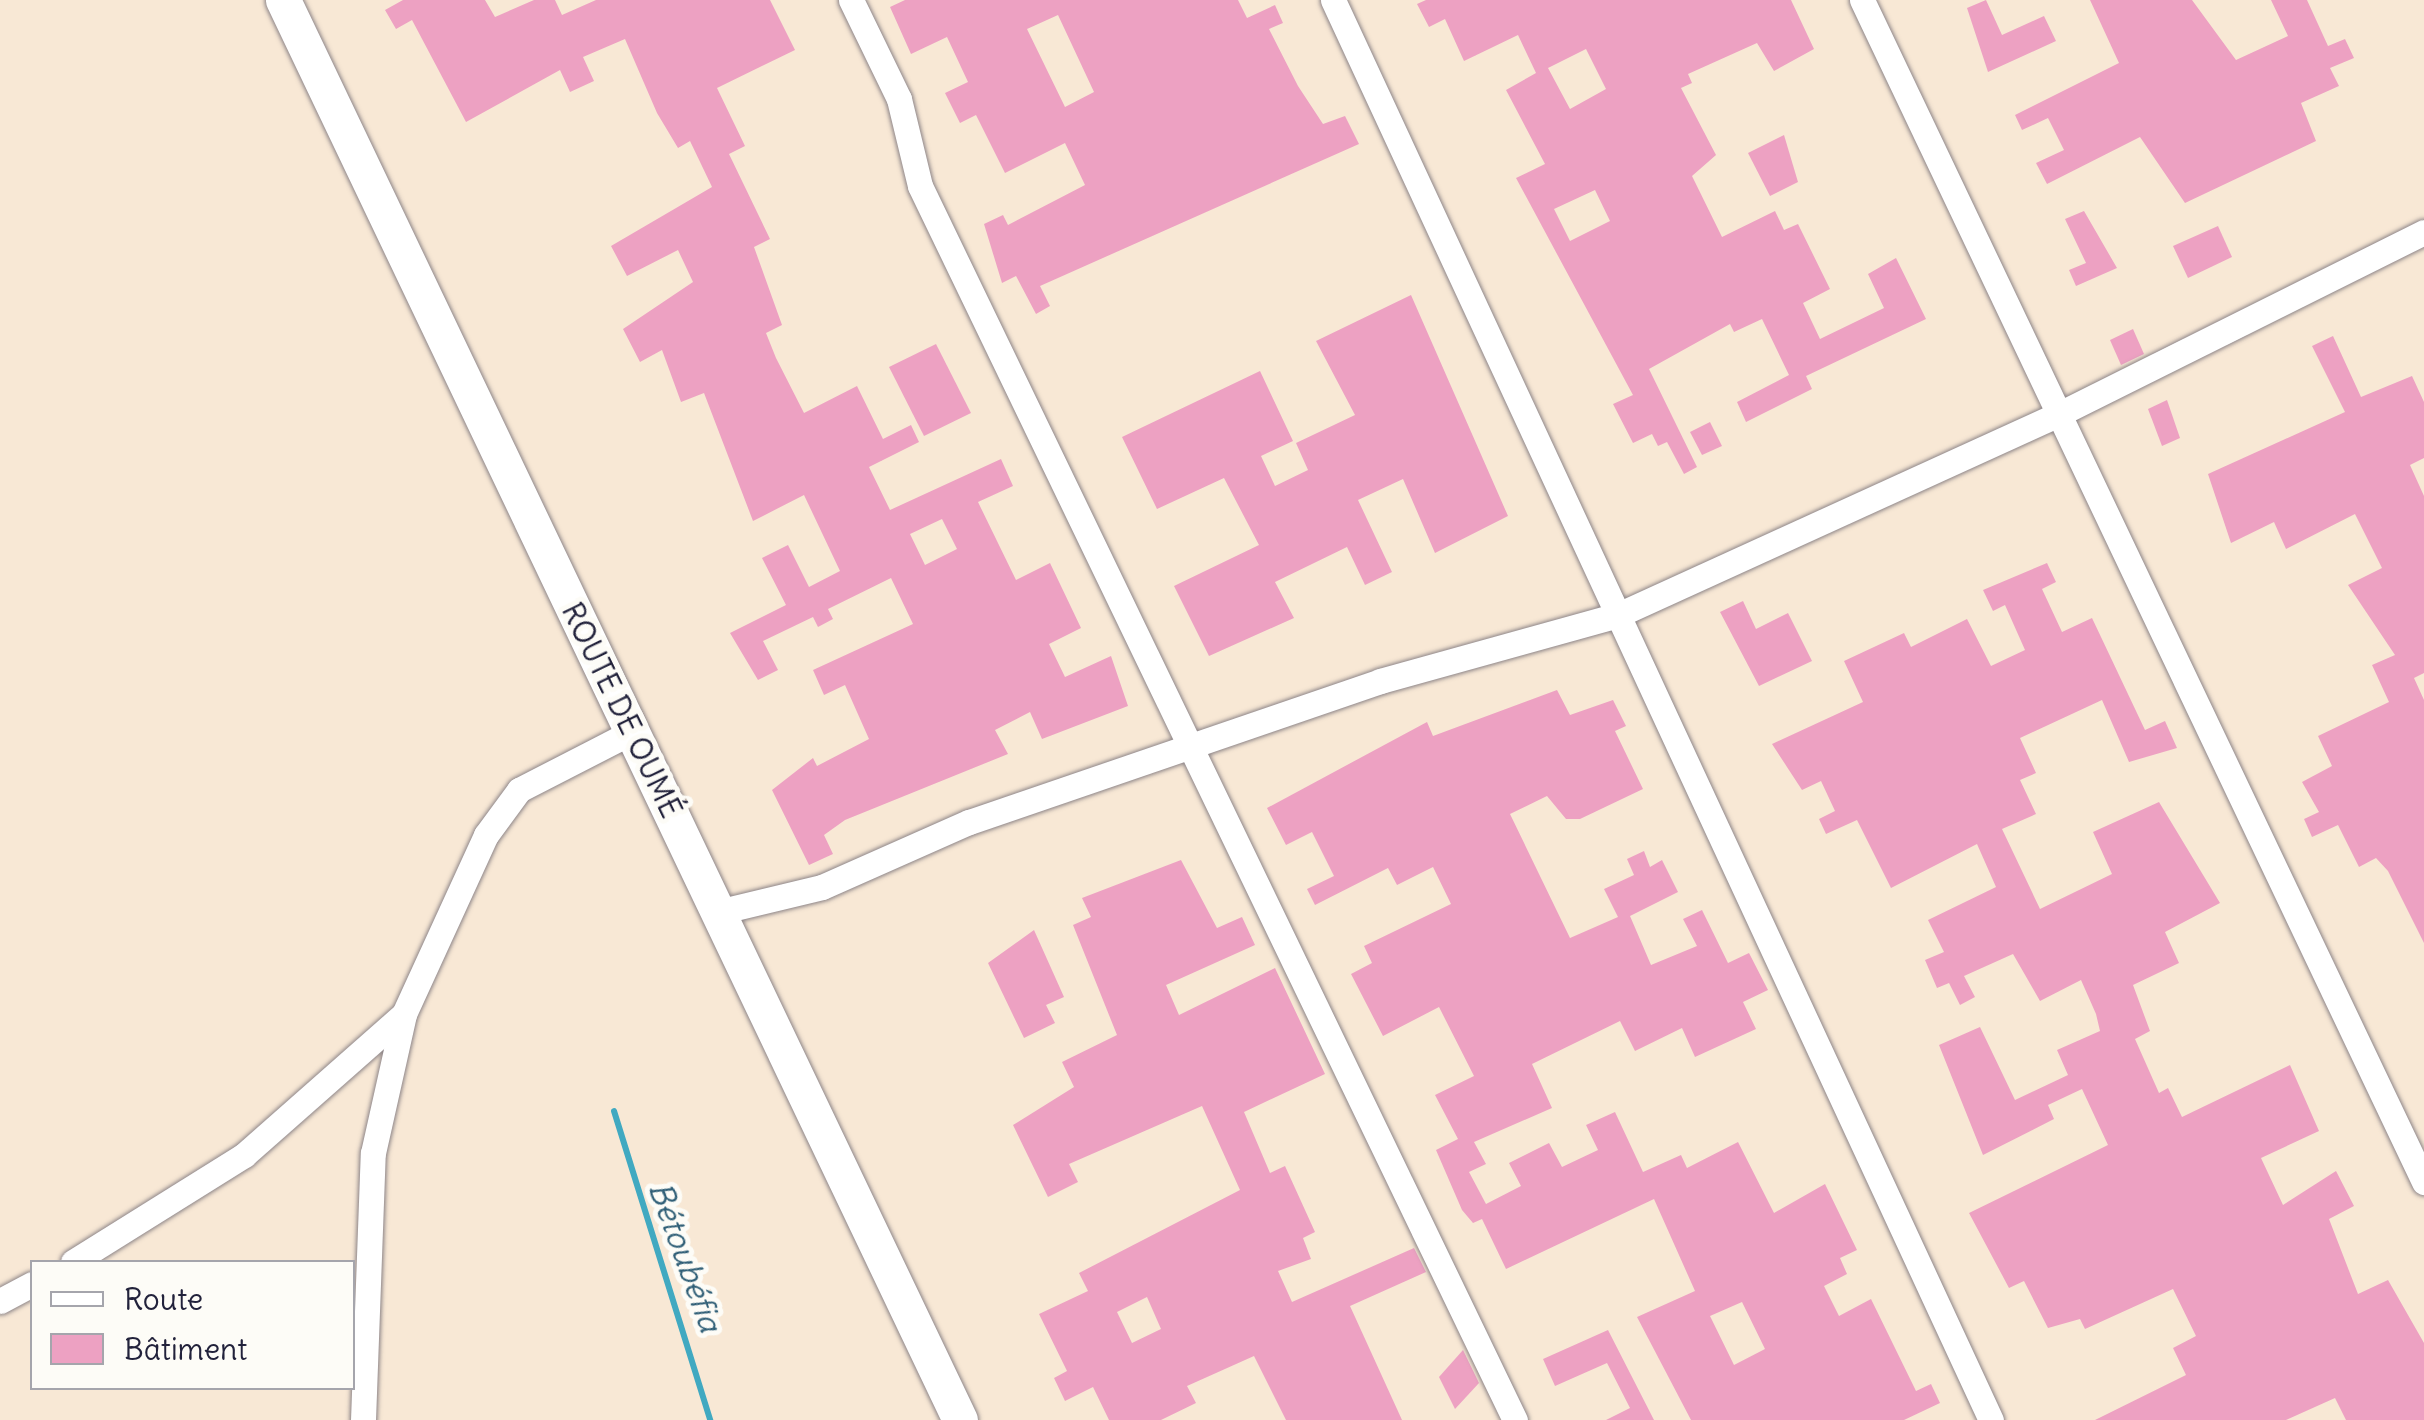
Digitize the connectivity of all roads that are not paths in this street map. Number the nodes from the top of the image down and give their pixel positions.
1 (283, 0) edge
2 (851, 0) edge
3 (1332, 0) edge
4 (1862, 0) edge
5 (2424, 232) edge
6 (2057, 415) junction
7 (1618, 615) junction
8 (632, 732) junction
9 (1189, 745) junction
10 (718, 912) junction
11 (404, 1014) junction
12 (2424, 1182) edge
13 (76, 1260) edge
14 (30, 1285) edge
15 (0, 1301) edge
16 (363, 1420) edge
17 (960, 1420) edge
18 (1515, 1420) edge
19 (1991, 1420) edge

1 - 8 street, ROUTE DE OUMÉ
2 - 9 street
3 - 7 street
4 - 6 street
5 - 6 street
6 - 7 street
6 - 12 street
7 - 9 street
7 - 19 street
8 - 10 street, ROUTE DE OUMÉ
8 - 11 street
9 - 10 street
9 - 18 street
10 - 17 street, ROUTE DE OUMÉ
11 - 13 street
11 - 16 street
14 - 15 street

